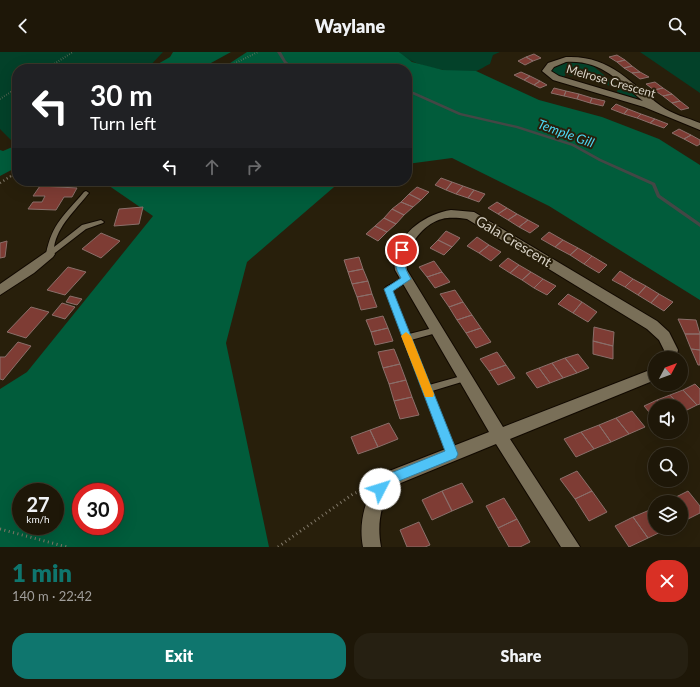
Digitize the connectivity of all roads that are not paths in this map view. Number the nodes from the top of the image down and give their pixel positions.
1 (657, 108) junction
2 (700, 127) edge
3 (86, 193) dead end
4 (101, 222) dead end
5 (49, 254) junction
6 (407, 279) junction
7 (0, 290) edge
8 (437, 330) junction
9 (407, 338) junction
10 (671, 351) edge
11 (648, 377) edge
12 (465, 378) junction
13 (427, 389) junction
14 (499, 435) junction
15 (452, 454) junction
16 (372, 547) edge
17 (571, 547) edge

1 - 1 street, Melrose Crescent
1 - 2 street, Melrose Crescent
3 - 5 lane
4 - 5 lane
5 - 7 street
6 - 8 street, Gala Crescent
6 - 9 lane
6 - 10 street, Gala Crescent
8 - 9 lane
8 - 12 street, Gala Crescent
9 - 13 lane
11 - 14 street
12 - 13 lane
12 - 14 street, Gala Crescent
13 - 15 lane
14 - 15 street
14 - 17 street, Gala Crescent
15 - 16 street

